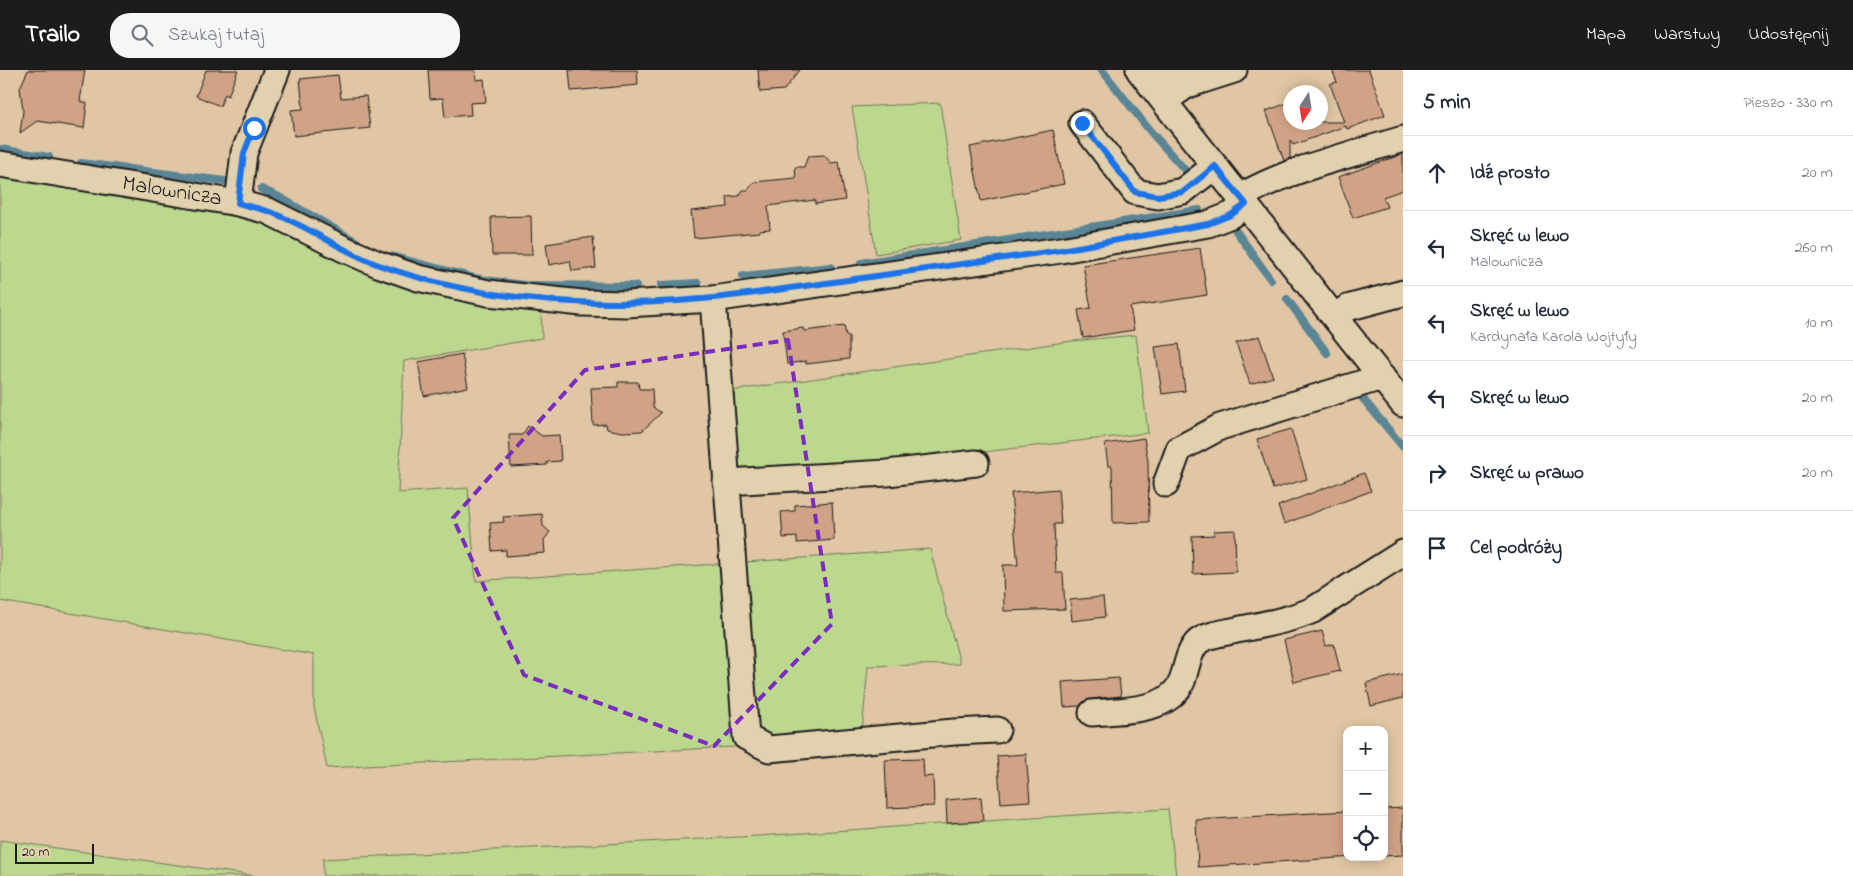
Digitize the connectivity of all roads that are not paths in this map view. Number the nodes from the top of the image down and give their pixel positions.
1 (277, 70) edge
2 (1181, 70) edge
3 (1234, 70) edge
4 (1151, 84) edge
5 (1082, 123) dead end
6 (1403, 139) edge
7 (0, 164) edge
8 (1215, 166) junction
9 (1243, 200) junction
10 (238, 203) junction
11 (1403, 293) edge
12 (713, 299) junction
13 (1335, 317) junction
14 (1382, 377) junction
15 (1403, 404) edge
16 (976, 463) dead end
17 (726, 482) junction
18 (1166, 484) dead end
19 (1403, 553) edge
20 (1092, 713) dead end
21 (997, 730) dead end

1 - 10 street
2 - 4 street
3 - 4 street
4 - 8 street
5 - 8 street
6 - 9 street, Malownicza
7 - 10 street, Malownicza
8 - 9 street
9 - 12 street, Malownicza
9 - 13 street
10 - 12 street, Malownicza
11 - 13 street
12 - 17 street
13 - 14 street
14 - 15 street
14 - 18 street
16 - 17 street
17 - 21 street
19 - 20 street

